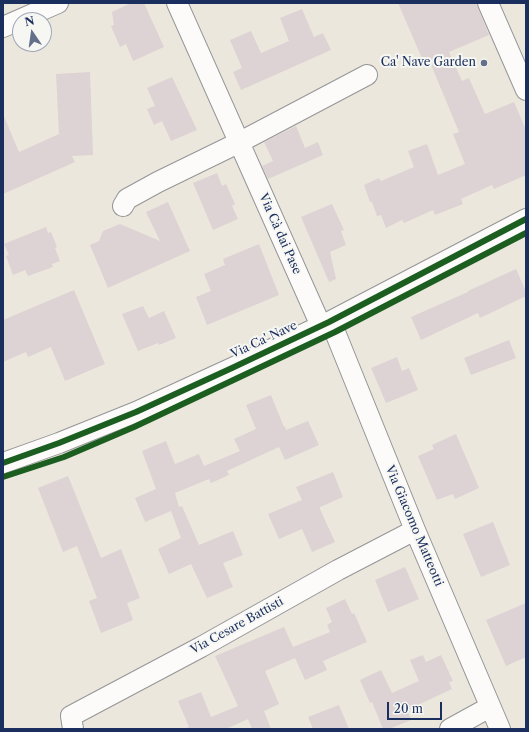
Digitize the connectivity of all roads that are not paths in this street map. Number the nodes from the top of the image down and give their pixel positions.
1 (58, 3) edge
2 (178, 3) edge
3 (488, 3) edge
4 (3, 28) edge
5 (367, 75) dead end
6 (526, 90) edge
7 (240, 142) junction
8 (123, 206) dead end
9 (526, 219) edge
10 (325, 324) junction
11 (3, 463) edge
12 (415, 530) junction
13 (490, 707) junction
14 (73, 729) edge
15 (450, 729) edge
16 (500, 729) edge

1 - 4 street
2 - 7 street, Via Cà dai Pase
3 - 6 street
5 - 7 street
7 - 8 street
7 - 10 street, Via Cà dai Pase
9 - 10 street, Via Ca' Nave
10 - 11 street, Via Ca' Nave
10 - 12 street, Via Giacomo Matteotti
12 - 13 street, Via Giacomo Matteotti
12 - 14 street, Via Cesare Battisti
13 - 15 street
13 - 16 street, Via Giacomo Matteotti

